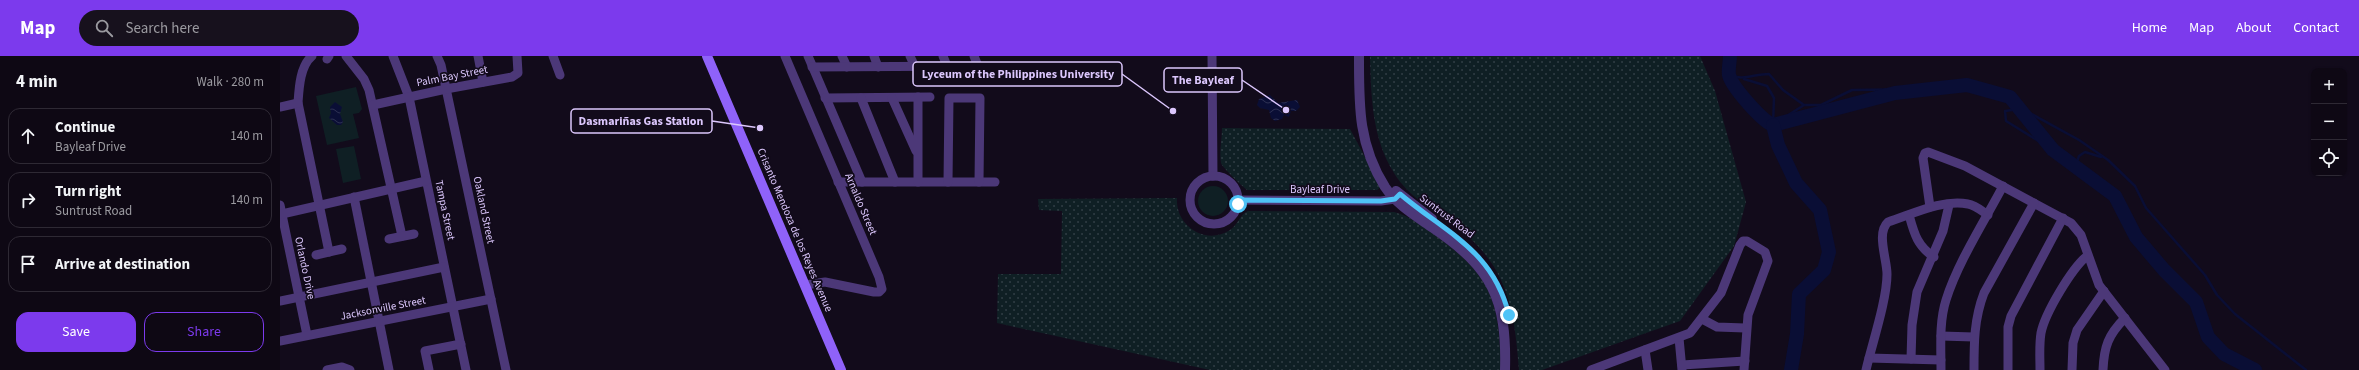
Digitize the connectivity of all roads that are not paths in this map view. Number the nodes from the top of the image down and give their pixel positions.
1 (346, 56) edge
2 (393, 56) edge
3 (437, 56) edge
4 (478, 56) edge
5 (516, 56) edge
6 (553, 56) edge
7 (707, 56) edge
8 (785, 56) edge
9 (808, 56) edge
10 (842, 56) edge
11 (874, 56) edge
12 (910, 56) edge
13 (942, 56) edge
14 (974, 56) edge
15 (1212, 56) edge
16 (1359, 56) edge
17 (1365, 56) edge
18 (320, 57) edge
19 (947, 66) junction
20 (812, 67) junction
21 (847, 67) junction
22 (878, 67) junction
23 (915, 67) junction
24 (560, 75) dead end
25 (483, 82) junction
26 (446, 88) junction
27 (409, 96) junction
28 (918, 97) junction
29 (930, 97) dead end
30 (825, 98) junction
31 (861, 98) junction
32 (892, 98) junction
33 (298, 103) junction
34 (373, 105) junction
35 (280, 106) edge
36 (918, 156) junction
37 (1212, 176) junction
38 (426, 181) junction
39 (838, 182) junction
40 (862, 182) junction
41 (895, 182) junction
42 (918, 182) junction
43 (948, 182) junction
44 (979, 182) junction
45 (995, 182) dead end
46 (2003, 186) junction
47 (391, 189) junction
48 (354, 197) junction
49 (1397, 197) junction
50 (1238, 200) junction
51 (2034, 203) junction
52 (319, 205) junction
53 (1950, 205) junction
54 (1930, 207) junction
55 (281, 209) edge
56 (1909, 215) junction
57 (1988, 215) junction
58 (2063, 218) junction
59 (414, 234) dead end
60 (402, 236) junction
61 (389, 239) dead end
62 (342, 249) dead end
63 (329, 252) junction
64 (316, 255) dead end
65 (2087, 256) junction
66 (1934, 257) junction
67 (444, 267) junction
68 (371, 282) junction
69 (805, 286) junction
70 (2104, 291) junction
71 (299, 297) junction
72 (491, 299) junction
73 (280, 301) edge
74 (453, 306) junction
75 (2125, 318) junction
76 (1702, 319) junction
77 (379, 321) junction
78 (1745, 328) junction
79 (307, 335) junction
80 (1941, 336) junction
81 (1974, 336) junction
82 (1679, 338) junction
83 (280, 340) edge
84 (461, 344) junction
85 (1645, 350) junction
86 (1869, 358) junction
87 (1911, 359) junction
88 (1941, 360) junction
89 (1614, 366) edge
90 (1744, 366) edge
91 (1682, 368) edge
92 (327, 370) edge
93 (350, 370) edge
94 (389, 370) edge
95 (429, 370) edge
96 (466, 370) edge
97 (506, 370) edge
98 (841, 370) edge
99 (1505, 370) edge
100 (1512, 370) edge
101 (1590, 370) edge
102 (1648, 370) edge
103 (1866, 370) edge
104 (1941, 370) edge
105 (1974, 370) edge
106 (2008, 370) edge
107 (2040, 370) edge
108 (2072, 370) edge
109 (2103, 370) edge
110 (2165, 370) edge

1 - 34 street
2 - 27 street, Tampa Street
3 - 26 street, Oakland Street
4 - 25 street
5 - 25 street, Palm Bay Street
6 - 24 street
7 - 69 main road, Crisanto Mendoza de los Reyes Avenue
8 - 39 street, Arnaldo Street
9 - 20 street
10 - 21 street
11 - 22 street
12 - 23 street
13 - 19 street
14 - 19 street
15 - 37 street
16 - 49 street
17 - 49 street
18 - 33 street
19 - 23 street
20 - 21 street
20 - 30 street
21 - 22 street
22 - 23 street
25 - 26 street, Palm Bay Street
26 - 27 street, Palm Bay Street
26 - 72 street, Oakland Street
27 - 34 street, Palm Bay Street
27 - 38 street, Tampa Street
28 - 29 street
28 - 32 street
28 - 36 street
30 - 31 street
30 - 40 street
31 - 32 street
31 - 41 street
32 - 36 street
33 - 35 street
33 - 52 street
34 - 47 street
36 - 42 street
37 - 50 street
37 - 50 street
38 - 47 street
38 - 67 street, Tampa Street
39 - 40 street
39 - 69 street, Arnaldo Street
40 - 41 street
41 - 42 street
42 - 43 street
43 - 44 street
43 - 44 street
44 - 45 street
46 - 51 street
46 - 54 street
46 - 57 street
47 - 48 street
47 - 60 street
48 - 52 street
48 - 68 street
49 - 50 street, Bayleaf Drive
49 - 99 street, Suntrust Road
49 - 100 street, Suntrust Road
51 - 58 street
51 - 81 street
52 - 55 street
52 - 63 street
53 - 54 street
53 - 57 street
53 - 66 street
54 - 56 street
55 - 71 street, Orlando Drive
56 - 66 street
56 - 86 street
57 - 80 street
58 - 65 street
58 - 106 street
59 - 60 street
60 - 61 street
62 - 63 street
63 - 64 street
65 - 70 street
65 - 107 street
66 - 87 street
67 - 68 street
67 - 74 street, Tampa Street
68 - 71 street
68 - 77 street
69 - 98 main road, Crisanto Mendoza de los Reyes Avenue
70 - 75 street
70 - 108 street
71 - 73 street
71 - 79 street, Orlando Drive
72 - 74 street, Jacksonville Street
72 - 97 street, Oakland Street
74 - 77 street, Jacksonville Street
74 - 84 street, Tampa Street
75 - 109 street
75 - 110 street
76 - 78 street
76 - 78 street
76 - 82 street
77 - 79 street, Jacksonville Street
77 - 94 street
78 - 90 street
79 - 83 street, Jacksonville Street
80 - 81 street
80 - 88 street
81 - 105 street
82 - 85 street
82 - 91 street
84 - 95 street
84 - 96 street, Tampa Street
85 - 89 street
85 - 102 street
86 - 87 street
86 - 103 street
87 - 88 street
88 - 104 street
89 - 101 street
90 - 91 street
92 - 93 street

